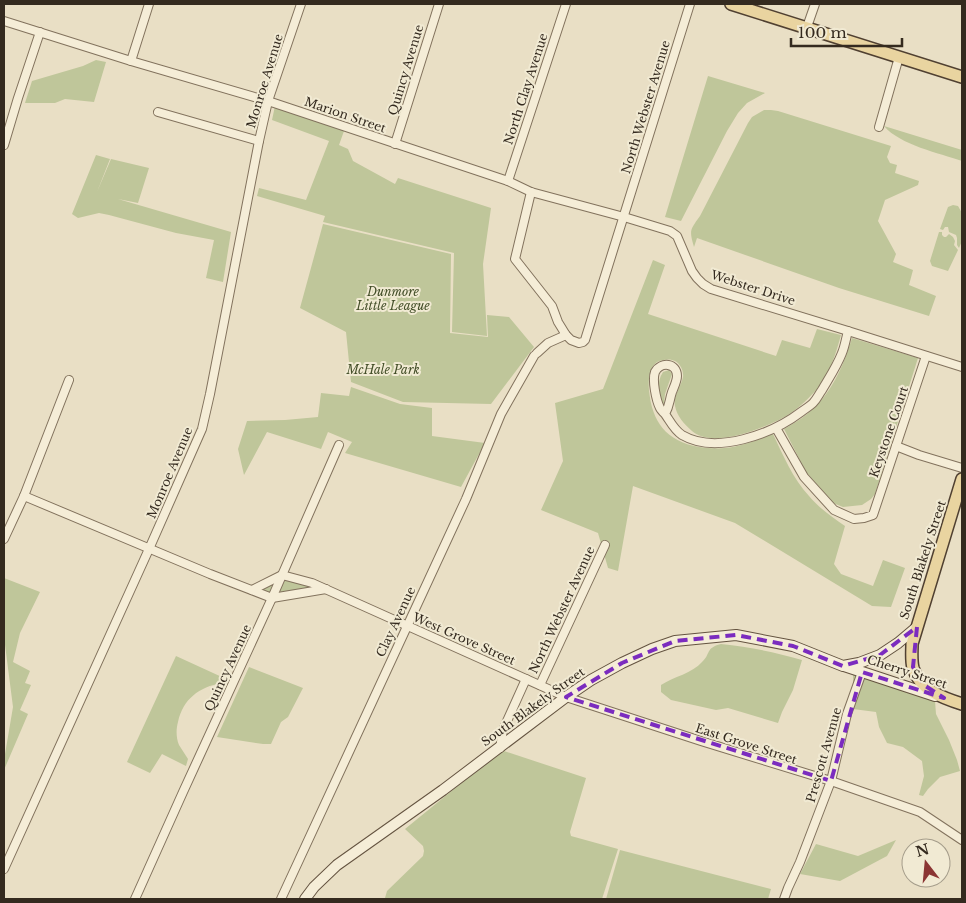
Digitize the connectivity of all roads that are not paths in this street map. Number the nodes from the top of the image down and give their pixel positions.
1 (149, 4) edge
2 (301, 4) edge
3 (439, 4) edge
4 (566, 4) edge
5 (690, 4) edge
6 (731, 4) edge
7 (814, 4) edge
8 (4, 21) edge
9 (807, 27) junction
10 (40, 32) junction
11 (900, 58) junction
12 (131, 61) junction
13 (962, 77) edge
14 (268, 101) junction
15 (158, 112) dead end
16 (879, 127) dead end
17 (259, 141) junction
18 (395, 144) junction
19 (4, 145) edge
20 (508, 181) junction
21 (531, 192) junction
22 (624, 217) junction
23 (677, 236) joint
24 (848, 330) junction
25 (566, 335) junction
26 (926, 356) junction
27 (962, 367) edge
28 (69, 380) dead end
29 (665, 414) junction
30 (776, 428) junction
31 (339, 444) dead end
32 (896, 446) junction
33 (962, 468) edge
34 (962, 479) edge
35 (24, 496) junction
36 (958, 507) edge
37 (4, 539) edge
38 (605, 546) dead end
39 (149, 549) junction
40 (282, 575) junction
41 (326, 589) junction
42 (252, 590) junction
43 (272, 598) junction
44 (406, 626) junction
45 (917, 627) junction
46 (843, 666) junction
47 (862, 672) junction
48 (526, 679) junction
49 (540, 685) junction
50 (566, 697) junction
51 (944, 698) junction
52 (962, 704) edge
53 (500, 748) junction
54 (831, 781) junction
55 (962, 840) edge
56 (4, 869) edge
57 (135, 899) edge
58 (281, 899) edge
59 (304, 899) edge
60 (784, 899) edge

1 - 12 street
2 - 14 street, Monroe Avenue
3 - 18 street, Quincy Avenue
4 - 20 street, North Clay Avenue
5 - 22 street, North Webster Avenue
6 - 9 main road
7 - 9 street
8 - 10 street, Marion Street
9 - 11 main road
10 - 12 street, Marion Street
10 - 19 street
11 - 13 main road
11 - 16 street
12 - 14 street, Marion Street
14 - 17 street, Monroe Avenue
14 - 18 street, Marion Street
15 - 17 street
17 - 39 street, Monroe Avenue
18 - 20 street, Marion Street
20 - 21 street, Marion Street
21 - 22 street, Marion Street
21 - 25 street
22 - 23 street, Marion Street
22 - 25 street
23 - 24 street, Webster Drive
24 - 26 street, Webster Drive
24 - 30 street
25 - 44 street, Clay Avenue
26 - 27 street, Webster Drive
26 - 32 street, Keystone Court
28 - 35 street
29 - 29 street
29 - 30 street
30 - 32 street, Keystone Court
31 - 40 street, Quincy Avenue
32 - 33 street
34 - 36 main road, South Blakely Street
35 - 37 street
35 - 39 street
36 - 45 main road, South Blakely Street
38 - 49 street, North Webster Avenue
39 - 42 street
39 - 56 street, Monroe Avenue
40 - 41 street, West Grove Street
40 - 42 street
40 - 43 street, Quincy Avenue
41 - 43 street
41 - 44 street, West Grove Street
42 - 43 street
43 - 57 street, Quincy Avenue
44 - 48 street, West Grove Street
44 - 58 street, Clay Avenue
45 - 46 main road, South Blakely Street
45 - 51 main road
46 - 47 main road, Cherry Street
46 - 50 main road, South Blakely Street
47 - 51 main road, Cherry Street
47 - 54 street, Prescott Avenue
48 - 49 street, West Grove Street
48 - 53 street, North Webster Avenue
49 - 50 street, West Grove Street
50 - 53 main road, South Blakely Street
50 - 54 street, East Grove Street
51 - 52 main road, Cherry Street
53 - 59 main road, South Blakely Street
54 - 55 street, East Grove Street
54 - 60 street, Prescott Avenue

